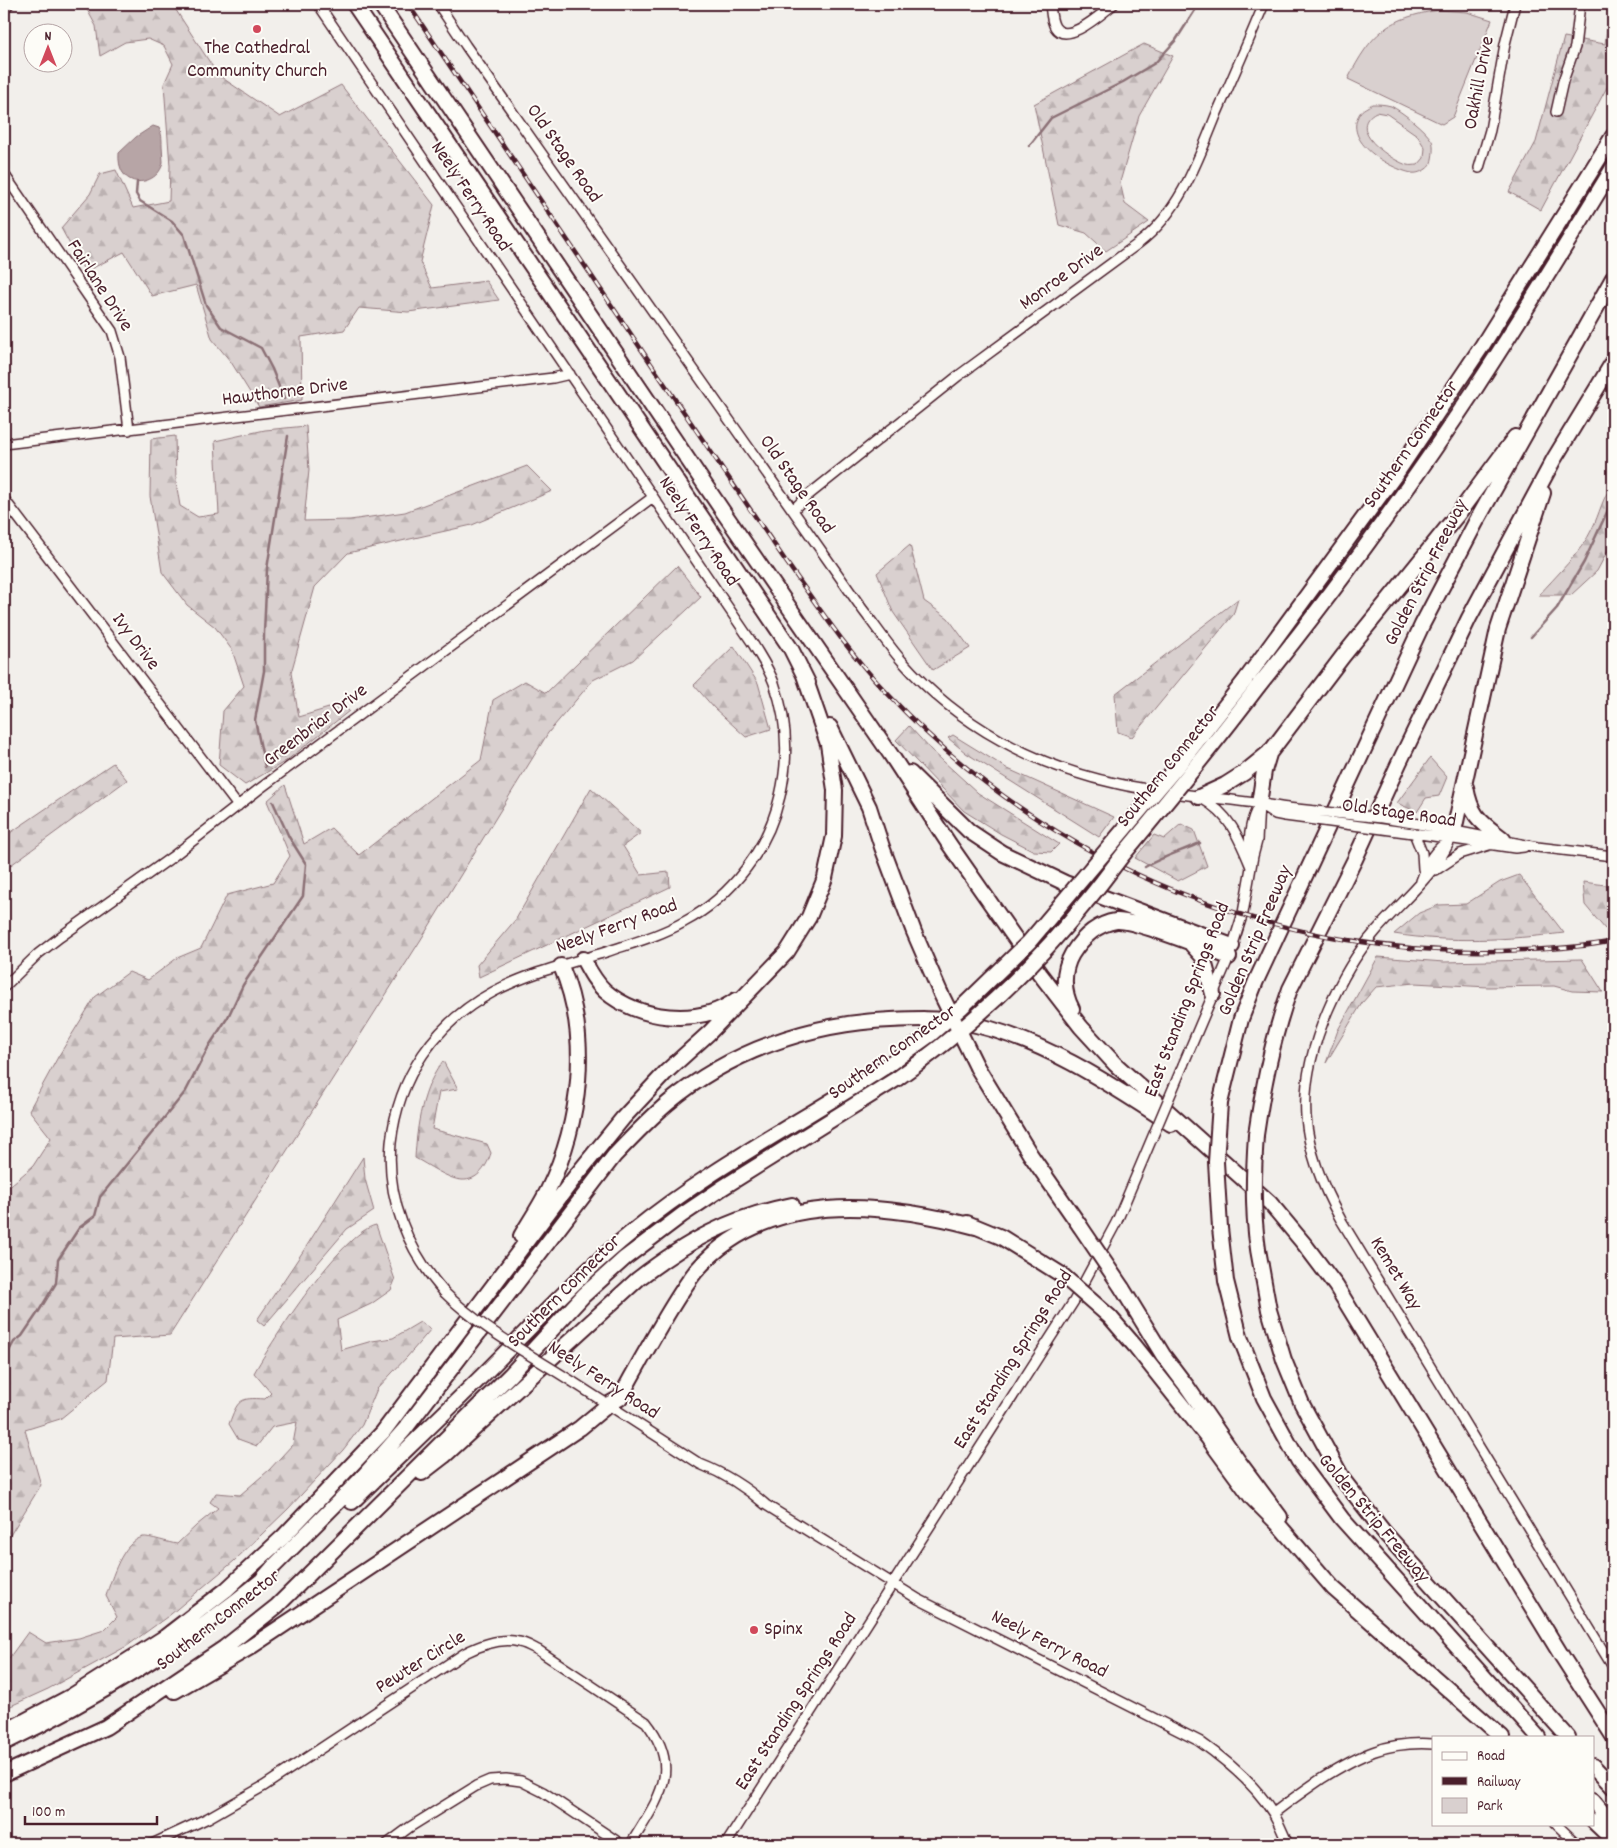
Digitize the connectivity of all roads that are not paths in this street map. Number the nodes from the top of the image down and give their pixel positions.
1 (9, 4) edge
2 (318, 4) edge
3 (354, 4) edge
4 (380, 4) edge
5 (438, 4) edge
6 (1050, 4) edge
7 (1114, 4) edge
8 (1264, 4) edge
9 (1515, 4) edge
10 (1580, 4) edge
11 (4, 9) edge
12 (1556, 112) dead end
13 (1613, 136) edge
14 (1479, 168) dead end
15 (1613, 168) edge
16 (4, 174) edge
17 (1613, 278) edge
18 (1613, 362) edge
19 (570, 374) junction
20 (1551, 388) junction
21 (129, 430) junction
22 (4, 444) edge
23 (1554, 459) junction
24 (653, 497) junction
25 (4, 498) edge
26 (793, 510) junction
27 (804, 675) junction
28 (1271, 751) junction
29 (891, 755) junction
30 (1465, 779) junction
31 (1199, 797) junction
32 (1259, 804) junction
33 (238, 806) junction
34 (1286, 812) junction
35 (1414, 833) junction
36 (1452, 835) junction
37 (1498, 842) junction
38 (1613, 856) edge
39 (1251, 868) junction
40 (1426, 874) junction
41 (1189, 943) junction
42 (1230, 951) junction
43 (583, 959) junction
44 (562, 966) junction
45 (756, 985) junction
46 (4, 987) edge
47 (1213, 994) junction
48 (1081, 1027) junction
49 (1210, 1150) junction
50 (976, 1227) junction
51 (609, 1404) junction
52 (361, 1454) junction
53 (379, 1505) junction
54 (260, 1582) junction
55 (893, 1584) junction
56 (1333, 1588) junction
57 (1613, 1667) edge
58 (106, 1727) junction
59 (4, 1732) edge
60 (1501, 1736) edge
61 (1537, 1736) edge
62 (1567, 1736) edge
63 (1613, 1736) edge
64 (4, 1743) edge
65 (1432, 1744) edge
66 (1594, 1767) edge
67 (4, 1774) edge
68 (1613, 1787) edge
69 (1594, 1802) edge
70 (1274, 1813) junction
71 (1594, 1822) edge
72 (1613, 1825) edge
73 (1558, 1826) edge
74 (1613, 1840) edge
75 (152, 1844) edge
76 (387, 1844) edge
77 (621, 1844) edge
78 (631, 1844) edge
79 (726, 1844) edge
80 (1288, 1844) edge
81 (1577, 1844) edge

1 - 11 street
2 - 19 street, Neely Ferry Road
3 - 27 highway
4 - 29 highway
5 - 26 street, Old Stage Road
6 - 7 street
8 - 26 street, Monroe Drive
9 - 14 street, Oakhill Drive
10 - 12 street
13 - 54 highway, Southern Connector, bridge
15 - 53 highway, Southern Connector, bridge
16 - 21 street, Fairlane Drive
17 - 20 highway, Golden Strip Freeway
18 - 23 highway, Golden Strip Freeway
19 - 21 street, Hawthorne Drive
19 - 24 street, Neely Ferry Road
20 - 28 highway
20 - 61 highway, Golden Strip Freeway, bridge
21 - 22 street, Hawthorne Drive
23 - 30 highway
23 - 62 highway, Golden Strip Freeway, bridge
24 - 33 street, Greenbriar Drive
24 - 43 street, Neely Ferry Road
25 - 33 street, Ivy Drive
26 - 31 street, Old Stage Road
27 - 45 highway
27 - 56 highway, bridge
28 - 31 highway
28 - 32 highway
29 - 42 highway
29 - 48 highway
30 - 36 highway
30 - 37 highway
31 - 32 street, Old Stage Road
31 - 39 street
32 - 34 street, Old Stage Road
32 - 39 street, East Standing Springs Road
33 - 46 street, Greenbriar Drive
34 - 35 street, Old Stage Road, bridge
34 - 36 street, Old Stage Road, bridge
35 - 36 street, Old Stage Road
35 - 40 street
36 - 37 street, Old Stage Road
36 - 40 street, Kemet Way
37 - 38 street, Old Stage Road
37 - 40 street
39 - 42 street, East Standing Springs Road
40 - 57 street, Kemet Way
41 - 42 highway
41 - 47 highway
41 - 48 highway
42 - 47 street, East Standing Springs Road
43 - 44 street, Neely Ferry Road
43 - 45 highway
44 - 51 street, Neely Ferry Road, bridge
44 - 52 highway
45 - 52 highway
47 - 55 street, East Standing Springs Road, bridge
48 - 49 highway
49 - 54 highway
49 - 63 highway
50 - 51 highway
50 - 53 highway
50 - 56 highway, bridge
51 - 55 street, Neely Ferry Road
51 - 58 highway
52 - 59 highway
53 - 58 highway, Southern Connector
54 - 64 highway, Southern Connector
55 - 70 street, Neely Ferry Road
55 - 79 street, East Standing Springs Road
56 - 60 highway
58 - 67 highway, Southern Connector
65 - 70 street
66 - 68 highway
69 - 72 highway
70 - 80 street, Neely Ferry Road
71 - 74 highway
73 - 81 street
75 - 78 street, Pewter Circle
76 - 77 street

